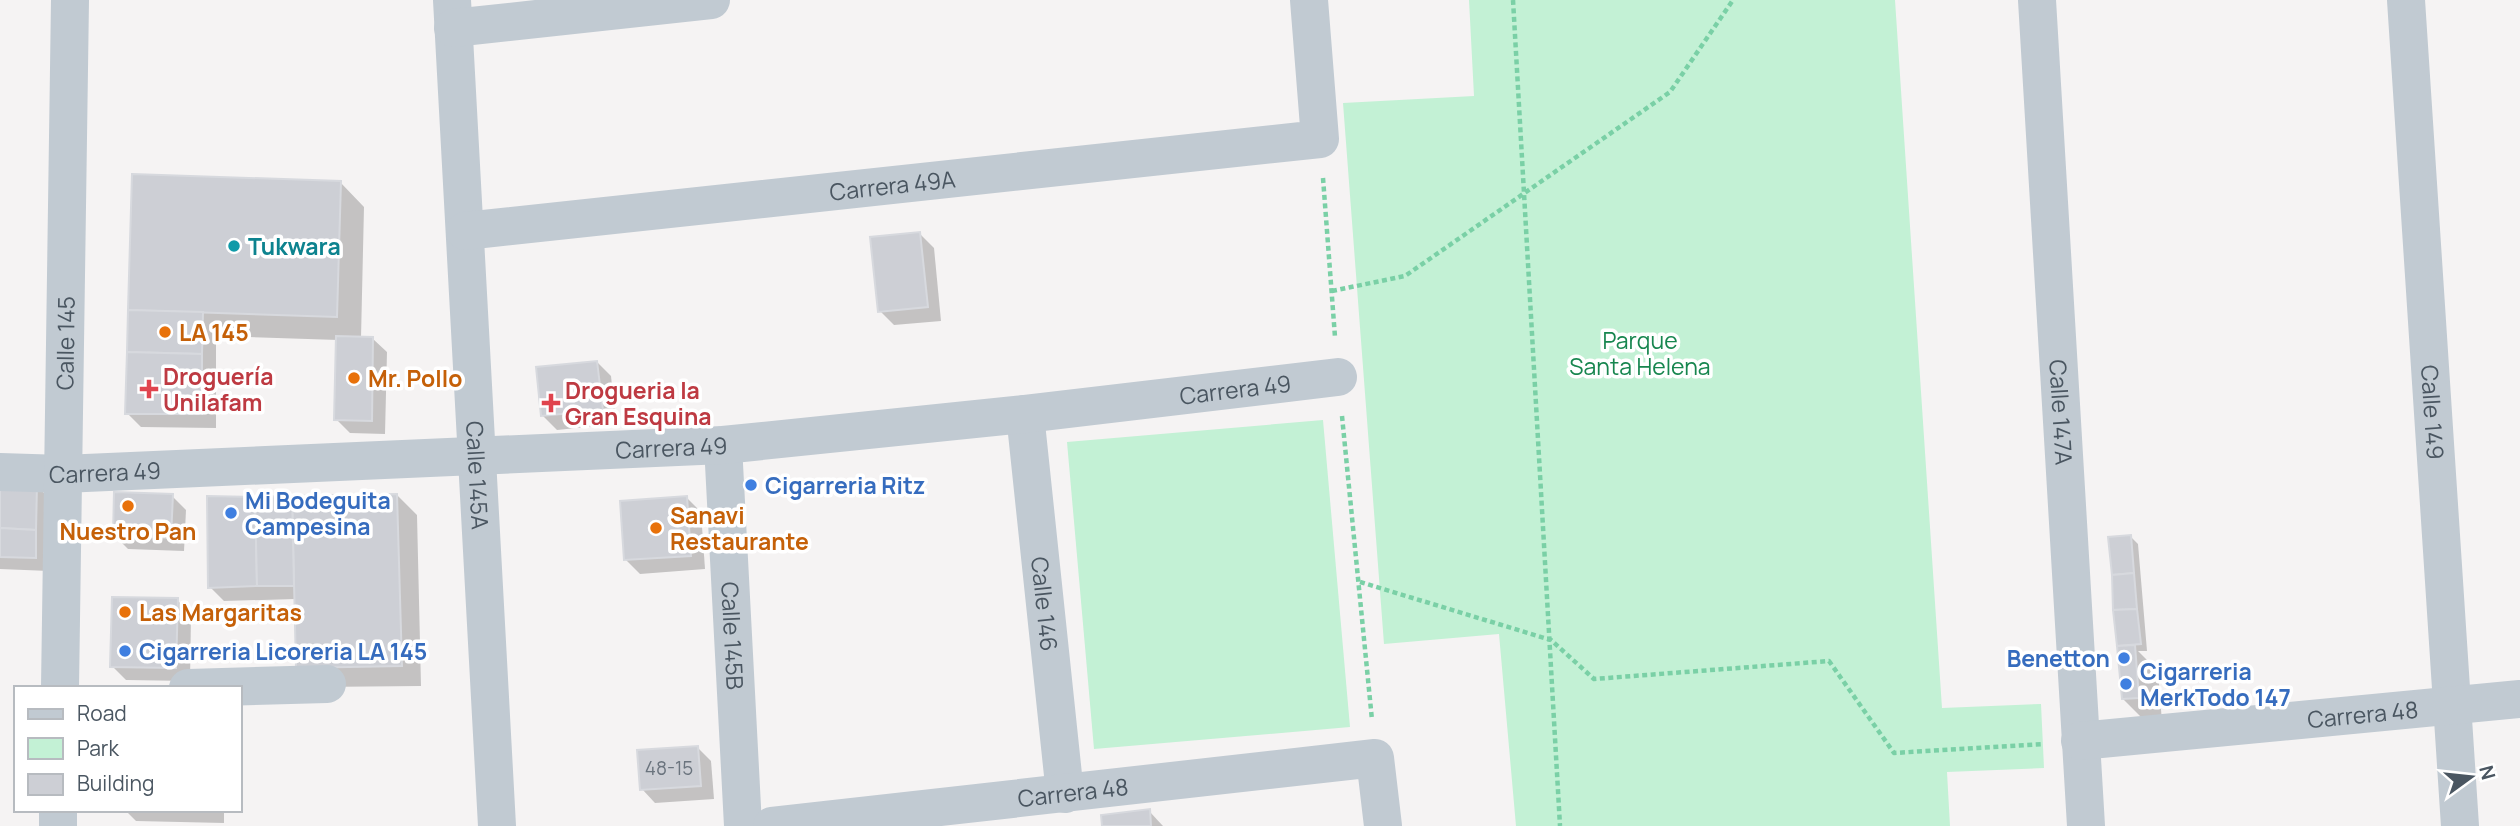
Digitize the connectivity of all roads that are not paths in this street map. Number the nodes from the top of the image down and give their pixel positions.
1 (69, 0) edge
2 (711, 0) edge
3 (1310, 0) edge
4 (2037, 0) edge
5 (2406, 0) edge
6 (453, 14) edge
7 (465, 231) junction
8 (1338, 377) road end
9 (1025, 414) junction
10 (723, 444) junction
11 (477, 455) junction
12 (0, 472) edge
13 (63, 474) junction
14 (327, 684) dead end
15 (60, 686) edge
16 (242, 686) edge
17 (2520, 699) edge
18 (2452, 706) junction
19 (2080, 741) junction
20 (1065, 794) junction
21 (497, 826) edge
22 (743, 826) edge
23 (772, 826) edge
24 (1383, 826) edge
25 (2086, 826) edge
26 (2460, 826) edge

1 - 13 street, Calle 145
2 - 6 street
3 - 7 street, Carrera 49A
4 - 19 street, Calle 147A
5 - 18 street, Calle 149
6 - 7 street, Calle 145A
7 - 11 street, Calle 145A
8 - 9 street, Carrera 49
9 - 10 street, Carrera 49
9 - 20 street, Calle 146
10 - 11 street, Carrera 49
10 - 22 street, Calle 145B
11 - 13 street, Carrera 49
11 - 21 street, Calle 145A
12 - 13 street, Carrera 49
13 - 15 street, Calle 145
14 - 16 street
17 - 18 street, Carrera 48
18 - 19 street, Carrera 48
18 - 26 street, Calle 149
19 - 25 street, Calle 147A
20 - 23 street, Carrera 48
20 - 24 street, Carrera 48

